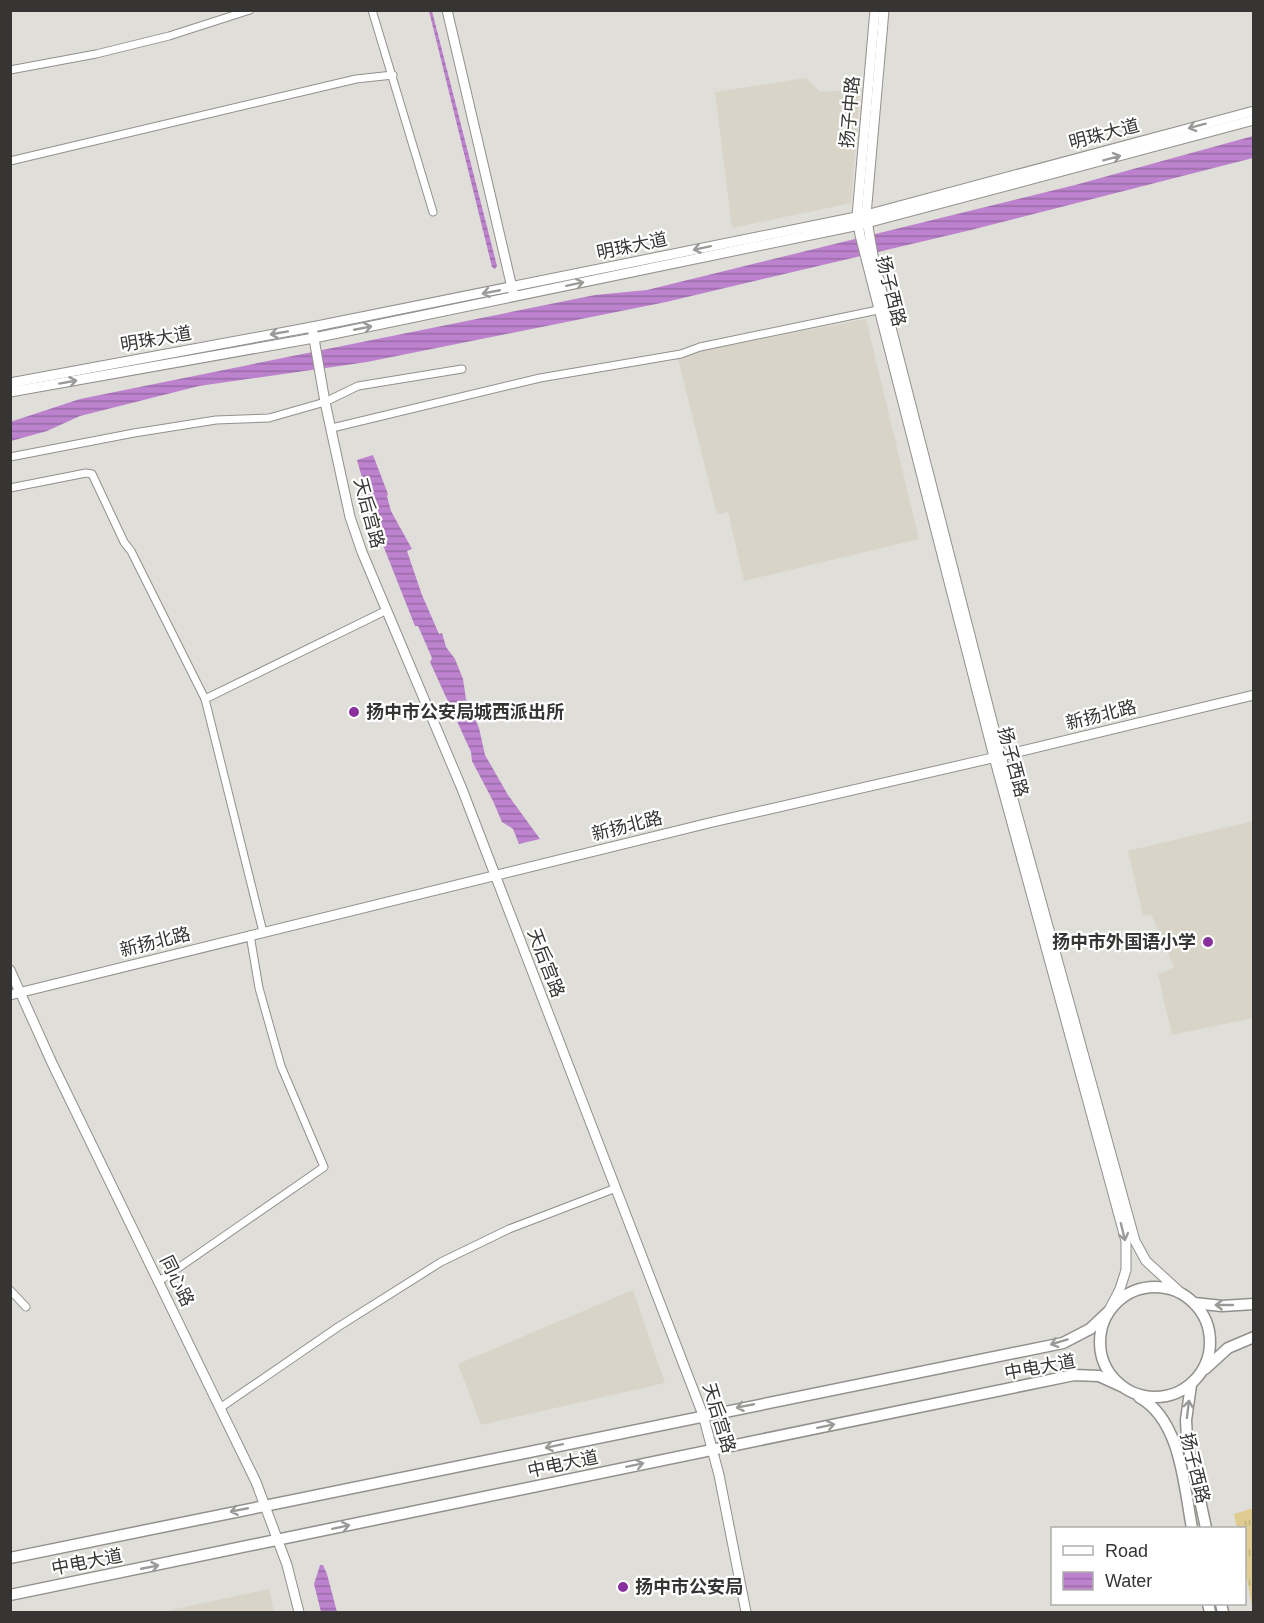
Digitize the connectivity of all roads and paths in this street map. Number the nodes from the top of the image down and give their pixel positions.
1 (250, 10) edge
2 (372, 10) edge
3 (447, 10) edge
4 (875, 10) edge
5 (884, 10) edge
6 (10, 70) edge
7 (393, 75) junction
8 (1254, 111) edge
9 (1254, 120) edge
10 (10, 161) edge
11 (433, 212) dead end
12 (863, 224) junction
13 (870, 261) junction
14 (513, 292) junction
15 (879, 310) junction
16 (312, 327) junction
17 (314, 341) junction
18 (462, 369) dead end
19 (10, 382) edge
20 (10, 392) edge
21 (325, 402) junction
22 (332, 428) junction
23 (10, 457) edge
24 (10, 488) edge
25 (385, 611) junction
26 (1254, 695) edge
27 (206, 699) junction
28 (998, 757) junction
29 (495, 876) junction
30 (264, 932) junction
31 (250, 935) junction
32 (10, 970) edge
33 (21, 993) junction
34 (10, 995) edge
35 (616, 1188) junction
36 (158, 1281) junction
37 (10, 1290) edge
38 (1181, 1293) junction
39 (1194, 1303) junction
40 (1254, 1304) edge
41 (26, 1307) dead end
42 (1108, 1312) junction
43 (1254, 1337) edge
44 (1202, 1371) junction
45 (1191, 1385) junction
46 (1121, 1386) junction
47 (1134, 1394) junction
48 (220, 1408) junction
49 (703, 1415) junction
50 (713, 1449) junction
51 (266, 1505) junction
52 (1192, 1527) edge
53 (1206, 1527) edge
54 (279, 1540) junction
55 (10, 1558) edge
56 (10, 1594) edge
57 (299, 1612) edge
58 (746, 1612) edge

1 - 6 street
2 - 7 street
3 - 14 main road
4 - 12 main road, 扬子中路
5 - 12 main road, 扬子中路
7 - 10 street
7 - 11 street
8 -> 12 main road, 明珠大道
12 -> 9 main road, 明珠大道
12 - 13 main road, 扬子西路
12 - 14 main road, 明珠大道
13 - 15 main road, 扬子西路
13 - 28 main road, 扬子西路
14 -> 16 main road, 明珠大道
17 -> 14 main road, 明珠大道
15 - 22 street
15 - 28 main road, 扬子西路
16 - 17 main road, 天后宫路
16 -> 19 main road, 明珠大道
20 -> 17 main road, 明珠大道
17 - 21 main road, 天后宫路
18 - 21 street
21 - 22 main road, 天后宫路
21 - 23 street
22 - 25 main road, 天后宫路
24 - 27 street
25 - 27 street
25 - 29 main road, 天后宫路
26 - 28 main road, 新扬北路
27 - 30 street
28 - 29 main road, 新扬北路
28 - 38 main road, 扬子西路
28 -> 42 main road, 扬子西路
29 - 30 main road, 新扬北路
29 - 35 main road, 天后宫路
30 - 31 main road, 新扬北路
31 - 33 main road, 新扬北路
31 - 36 street
32 - 33 main road, 同心路
33 - 34 main road, 新扬北路
33 - 36 main road, 同心路
35 - 48 street
35 - 49 main road, 天后宫路
36 - 48 main road, 同心路
37 - 41 street
38 - 39 main road
38 - 42 main road
40 -> 39 main road
39 - 44 main road
42 - 46 main road
42 -> 49 main road, 中电大道
43 - 44 main road
44 - 45 main road
45 - 47 main road
53 -> 45 main road, 扬子西路
46 - 47 main road
50 -> 46 main road, 中电大道
47 - 52 main road, 扬子西路
48 - 51 main road, 同心路
49 - 50 main road, 天后宫路
49 -> 51 main road, 中电大道
54 -> 50 main road, 中电大道
50 - 58 main road, 天后宫路
51 - 54 main road, 同心路
51 -> 55 main road, 中电大道
56 -> 54 main road, 中电大道
54 - 57 main road, 同心路

